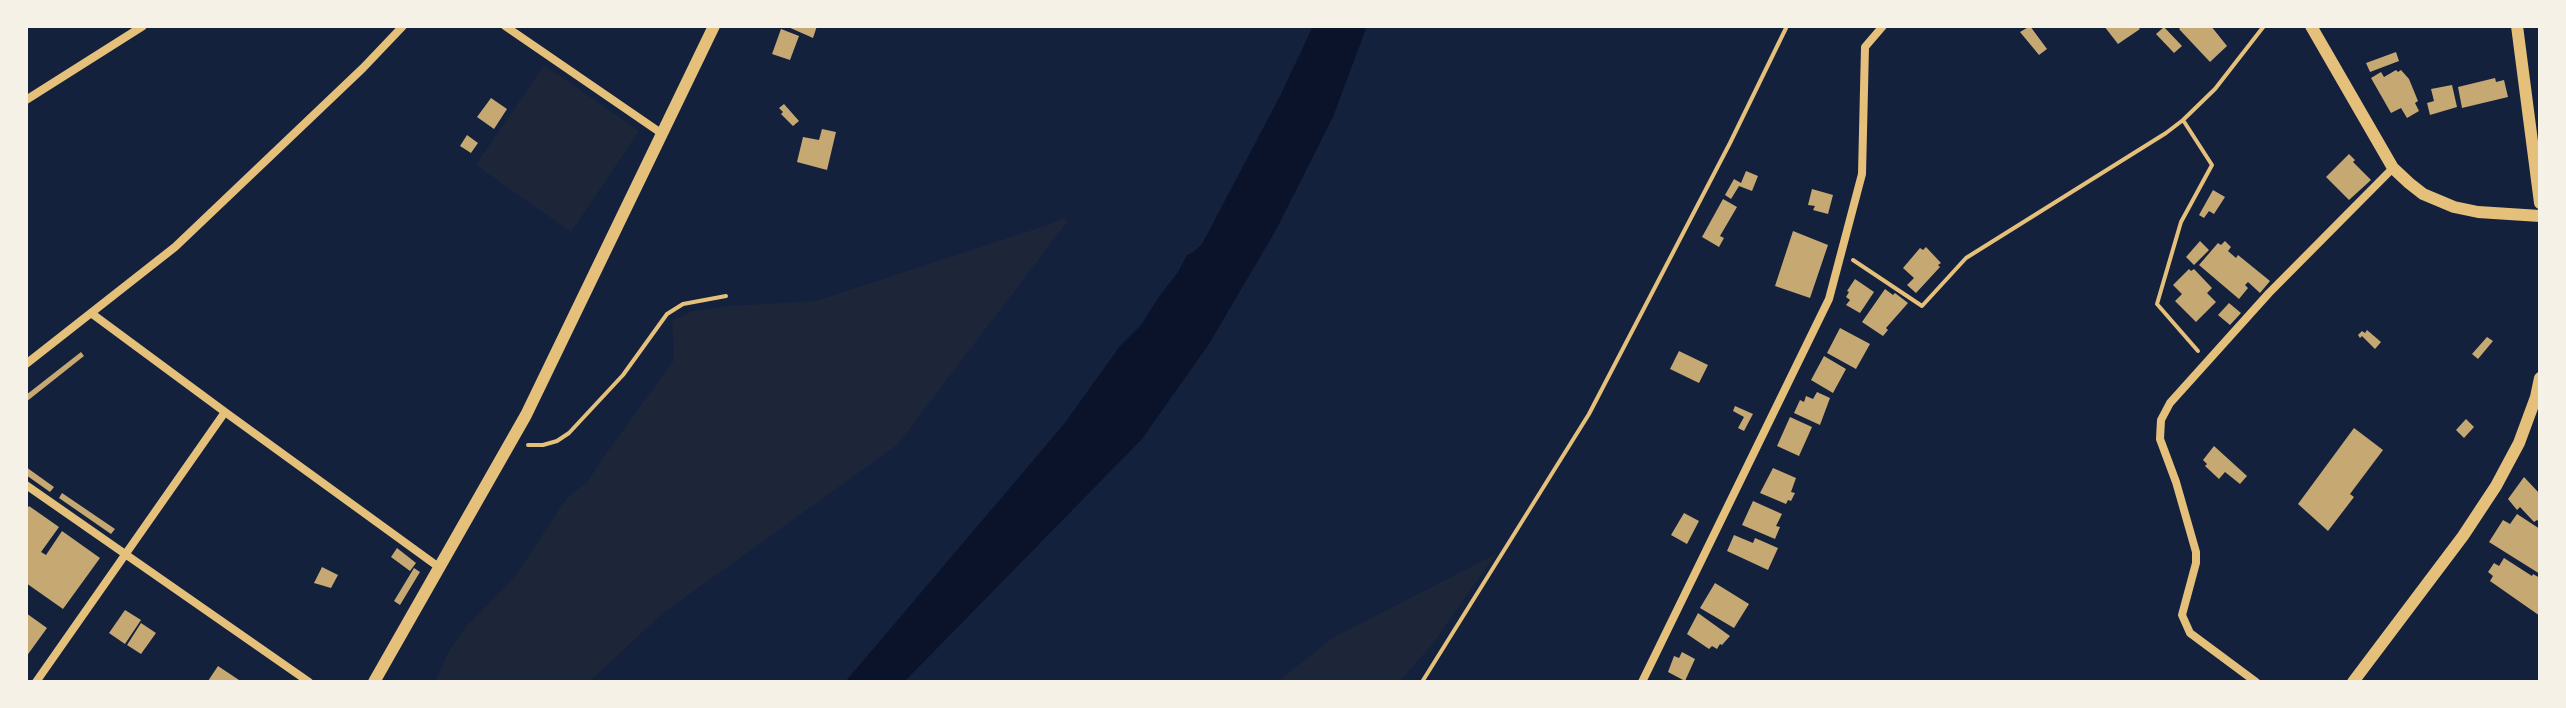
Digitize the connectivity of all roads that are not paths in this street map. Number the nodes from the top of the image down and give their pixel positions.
1 (143, 26) edge
2 (403, 26) edge
3 (505, 26) edge
4 (714, 26) edge
5 (1883, 26) edge
6 (2311, 26) edge
7 (2517, 26) edge
8 (26, 100) edge
9 (661, 133) junction
10 (2393, 168) junction
11 (2540, 203) edge
12 (2540, 216) edge
13 (91, 313) junction
14 (26, 364) edge
15 (2540, 378) edge
16 (225, 412) junction
17 (26, 485) edge
18 (125, 553) junction
19 (440, 568) junction
20 (36, 682) edge
21 (309, 682) edge
22 (374, 682) edge
23 (1642, 682) edge
24 (2256, 682) edge
25 (2353, 682) edge

1 - 8 street
2 - 13 street
3 - 9 street
4 - 9 street
5 - 23 street
6 - 10 street
7 - 11 street
9 - 19 street
10 - 12 street
10 - 24 street
13 - 14 street
13 - 16 street
15 - 25 street
16 - 18 street
16 - 19 street
17 - 18 street
18 - 20 street
18 - 21 street
19 - 22 street

